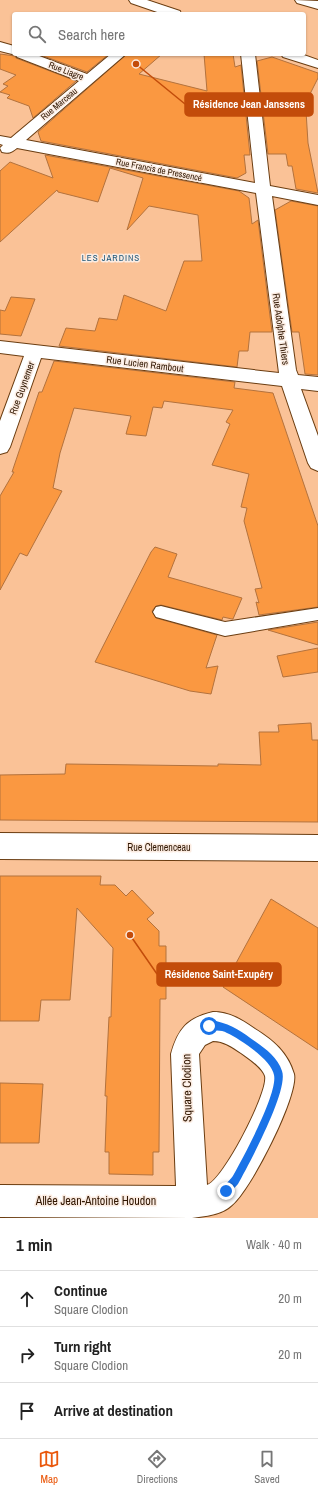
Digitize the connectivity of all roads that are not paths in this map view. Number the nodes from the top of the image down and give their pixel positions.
1 (135, 0) edge
2 (301, 0) edge
3 (318, 5) edge
4 (167, 12) edge
5 (0, 46) edge
6 (12, 50) edge
7 (27, 56) edge
8 (117, 56) edge
9 (248, 56) edge
10 (294, 56) edge
11 (318, 64) edge
12 (89, 80) junction
13 (7, 141) edge
14 (0, 155) edge
15 (263, 190) junction
16 (318, 200) edge
17 (0, 347) edge
18 (35, 351) junction
19 (290, 381) junction
20 (318, 384) edge
21 (0, 447) edge
22 (318, 463) edge
23 (161, 612) dead end
24 (318, 614) edge
25 (0, 846) edge
26 (318, 848) edge
27 (0, 1201) edge
28 (192, 1202) junction

1 - 4 street
2 - 3 street
5 - 6 street
7 - 12 street, Rue Liagre
8 - 12 street, Rue Marceau
9 - 15 street, Rue Adolphe Thiers
10 - 11 street
12 - 13 street, Rue Marceau
13 - 14 street, Rue Marceau
13 - 15 street, Rue Francis de Pressencé
15 - 16 street, Rue Francis de Pressencé
15 - 19 street, Rue Adolphe Thiers
17 - 18 street, Rue Lucien Rambout
18 - 19 street, Rue Lucien Rambout
18 - 21 street, Rue Guynemer
19 - 20 street, Rue Lucien Rambout
19 - 22 street, Rue Adolphe Thiers
23 - 24 lane
25 - 26 street, Rue Clemenceau
27 - 28 street, Allée Jean-Antoine Houdon
28 - 28 street, Square Clodion

